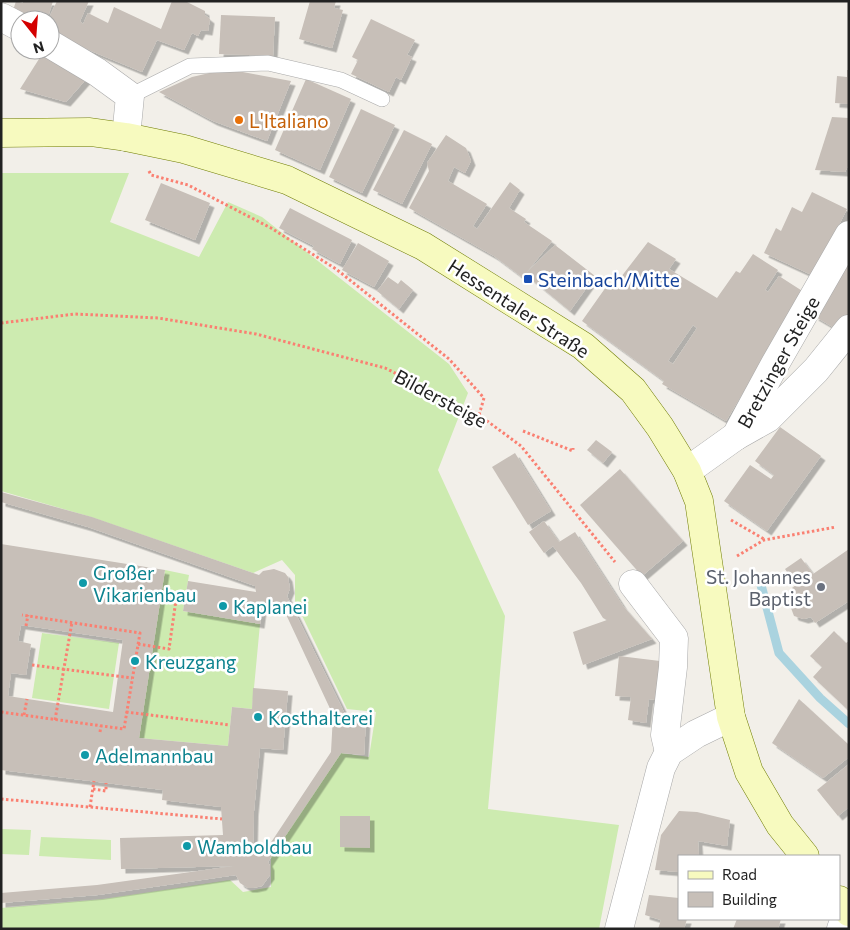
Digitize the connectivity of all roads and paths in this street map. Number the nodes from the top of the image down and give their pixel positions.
1 (60, 50) edge
2 (130, 96) junction
3 (382, 99) dead end
4 (1, 134) edge
5 (126, 137) junction
6 (849, 235) edge
7 (1, 322) edge
8 (849, 329) edge
9 (479, 415) junction
10 (523, 431) dead end
11 (736, 436) junction
12 (574, 448) dead end
13 (687, 471) junction
14 (836, 527) dead end
15 (711, 580) junction
16 (633, 584) joint
17 (186, 595) dead end
18 (22, 614) dead end
19 (28, 615) junction
20 (72, 622) junction
21 (26, 626) dead end
22 (138, 644) junction
23 (32, 665) dead end
24 (63, 669) junction
25 (132, 678) junction
26 (27, 699) dead end
27 (1, 712) edge
28 (126, 712) junction
29 (24, 716) junction
30 (731, 717) junction
31 (55, 720) junction
32 (230, 725) dead end
33 (101, 726) junction
34 (100, 732) dead end
35 (669, 752) junction
36 (94, 781) dead end
37 (106, 783) dead end
38 (93, 789) junction
39 (1, 800) edge
40 (90, 807) junction
41 (222, 819) dead end
42 (804, 855) edge
43 (619, 929) edge

1 - 2 street
2 - 3 lane
2 - 5 street
4 - 5 main road, Hessentaler Straße
5 - 9 path
5 - 13 main road, Hessentaler Straße
6 - 11 street, Bretzinger Steige
7 - 9 path, Bildersteige
8 - 11 street
9 - 16 path, Bildersteige
10 - 12 path
11 - 13 street, Bretzinger Steige
13 - 15 main road, Hessentaler Straße
14 - 15 path
15 - 30 main road, Hessentaler Straße
16 - 35 street
17 - 22 path
18 - 19 path
19 - 20 path
19 - 21 path
20 - 22 path
20 - 24 path
22 - 25 path
23 - 24 path
24 - 25 path
24 - 31 path
25 - 28 path
26 - 29 path
27 - 29 path
28 - 32 path
28 - 33 path
29 - 31 path
30 - 35 street
30 - 42 main road, Hessentaler Straße
31 - 33 path
33 - 34 path
35 - 43 street
36 - 38 path
37 - 38 path
38 - 40 path
39 - 40 path
40 - 41 path

